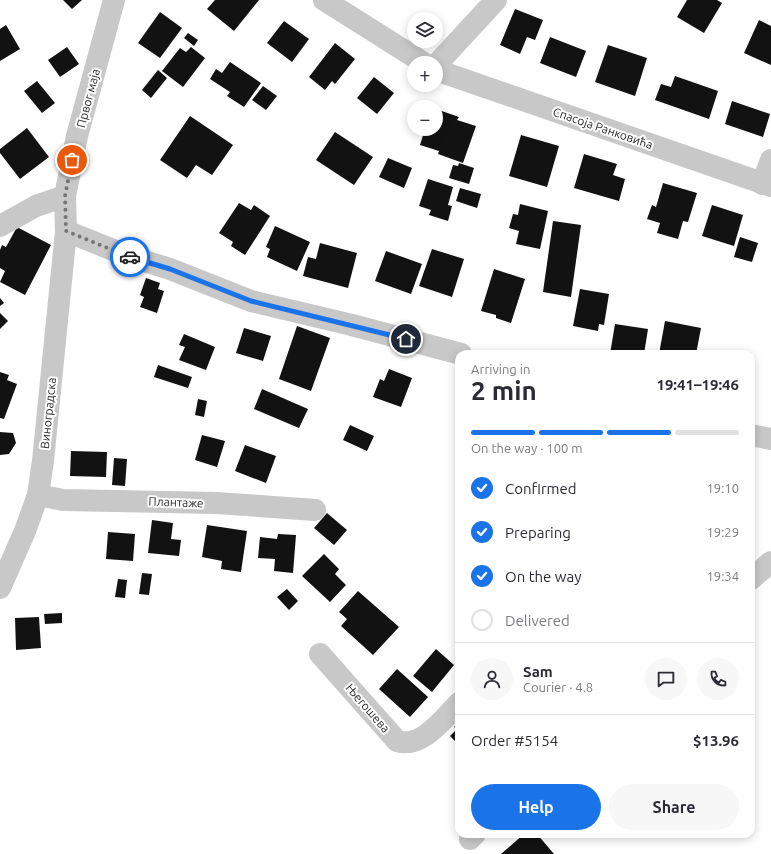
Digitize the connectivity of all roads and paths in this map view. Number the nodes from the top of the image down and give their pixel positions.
1 (114, 0) edge
2 (324, 0) edge
3 (496, 0) edge
4 (413, 56) edge
5 (443, 57) edge
6 (443, 72) edge
7 (771, 160) edge
8 (767, 185) edge
9 (65, 196) junction
10 (0, 226) edge
11 (66, 231) junction
12 (455, 352) edge
13 (755, 436) edge
14 (771, 439) edge
15 (38, 495) junction
16 (315, 510) dead end
17 (771, 562) edge
18 (755, 576) edge
19 (0, 588) edge
20 (320, 654) dead end
21 (455, 707) edge

1 - 9 street, Првог маја
2 - 4 street
3 - 5 street
6 - 8 street, Спасоја Ранковића
7 - 8 street
9 - 10 street
9 - 11 street, Првог маја
11 - 12 street
11 - 15 street, Виноградска
13 - 14 street
15 - 16 street, Плантаже
15 - 19 street, Виноградска
17 - 18 street
20 - 21 street, Његошева

